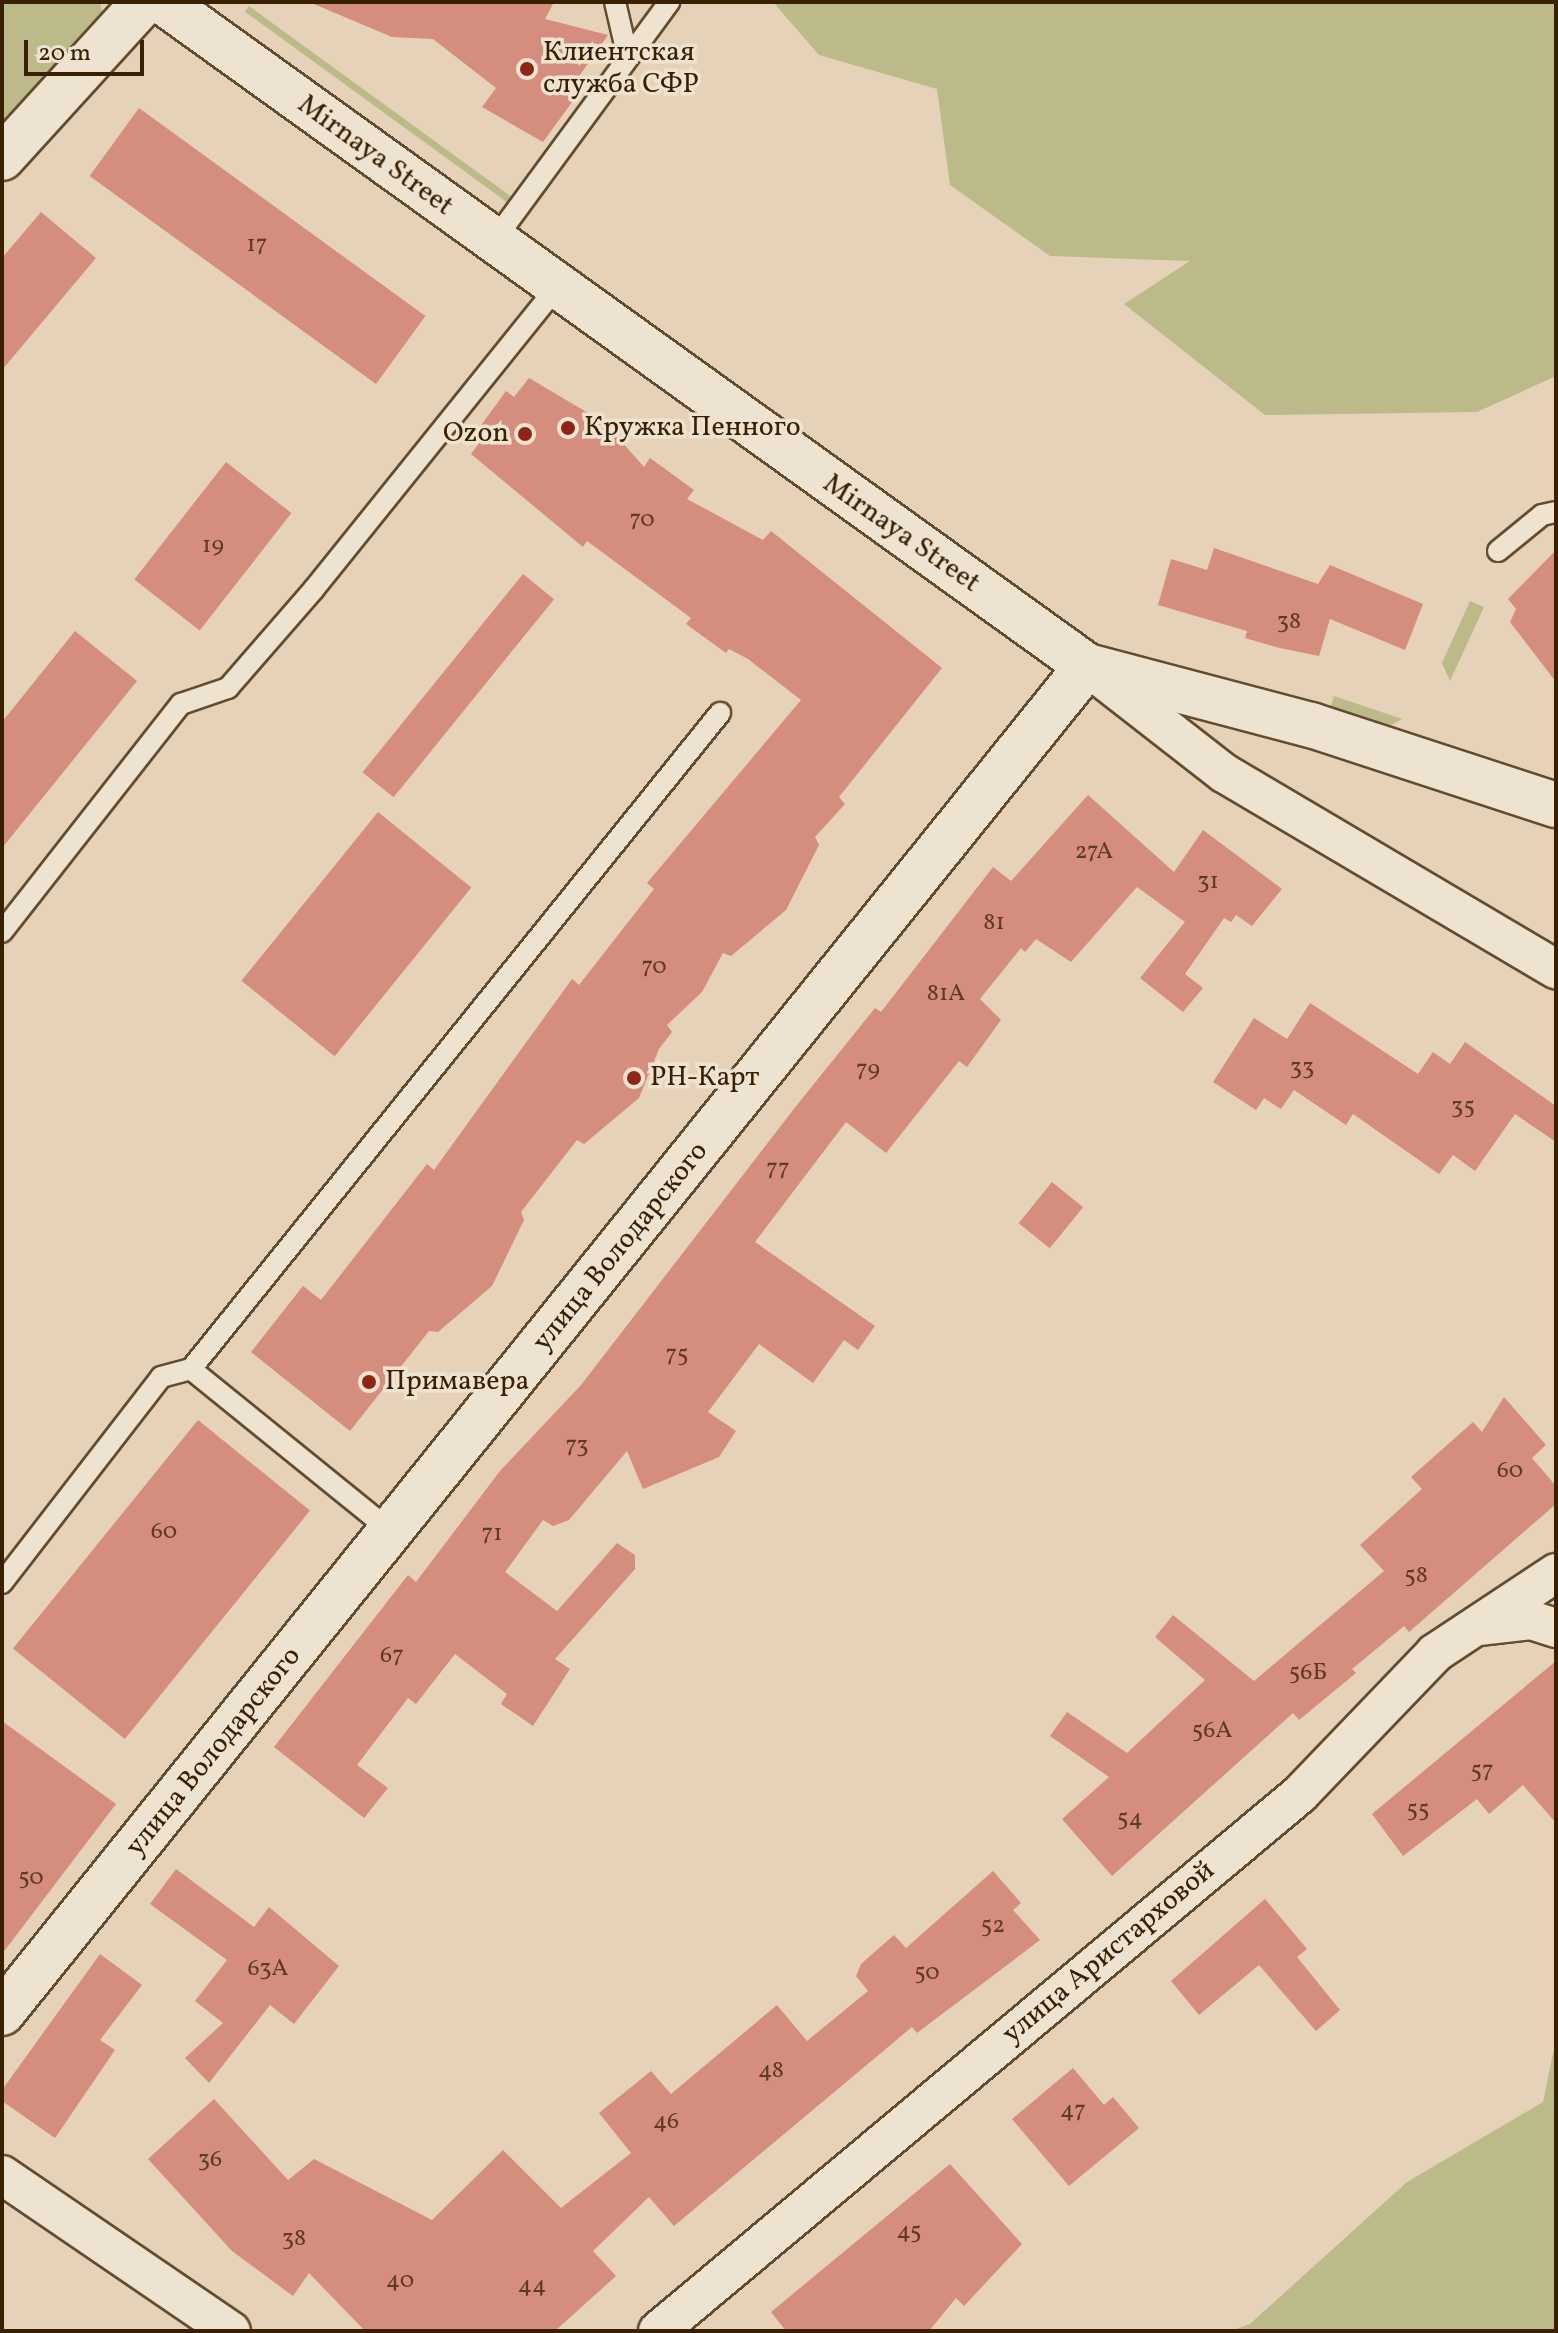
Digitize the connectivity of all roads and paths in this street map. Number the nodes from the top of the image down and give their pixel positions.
1 (144, 2) edge
2 (163, 2) edge
3 (615, 2) edge
4 (669, 2) edge
5 (628, 58) junction
6 (2, 158) edge
7 (493, 242) junction
8 (555, 289) junction
9 (1556, 512) edge
10 (1498, 551) dead end
11 (1087, 666) junction
12 (720, 713) dead end
13 (1556, 805) edge
14 (2, 932) edge
15 (1556, 969) edge
16 (191, 1369) junction
17 (392, 1532) junction
18 (1556, 1573) edge
19 (2, 1583) edge
20 (1474, 1627) junction
21 (1556, 1628) edge
22 (2, 2013) edge
23 (2, 2175) edge
24 (231, 2331) edge
25 (658, 2331) edge

1 - 6 street
2 - 7 street, Mirnaya Street
3 - 5 lane
4 - 5 lane
5 - 7 lane
7 - 8 street, Mirnaya Street
8 - 11 street, Mirnaya Street
8 - 14 lane
9 - 10 lane
11 - 13 street, Mirnaya Street
11 - 15 street
11 - 17 street, улица Володарского
12 - 16 lane
16 - 17 lane
16 - 19 lane
17 - 22 street, улица Володарского
18 - 20 street, улица Аристарховой
20 - 21 street
20 - 25 street, улица Аристарховой
23 - 24 street

